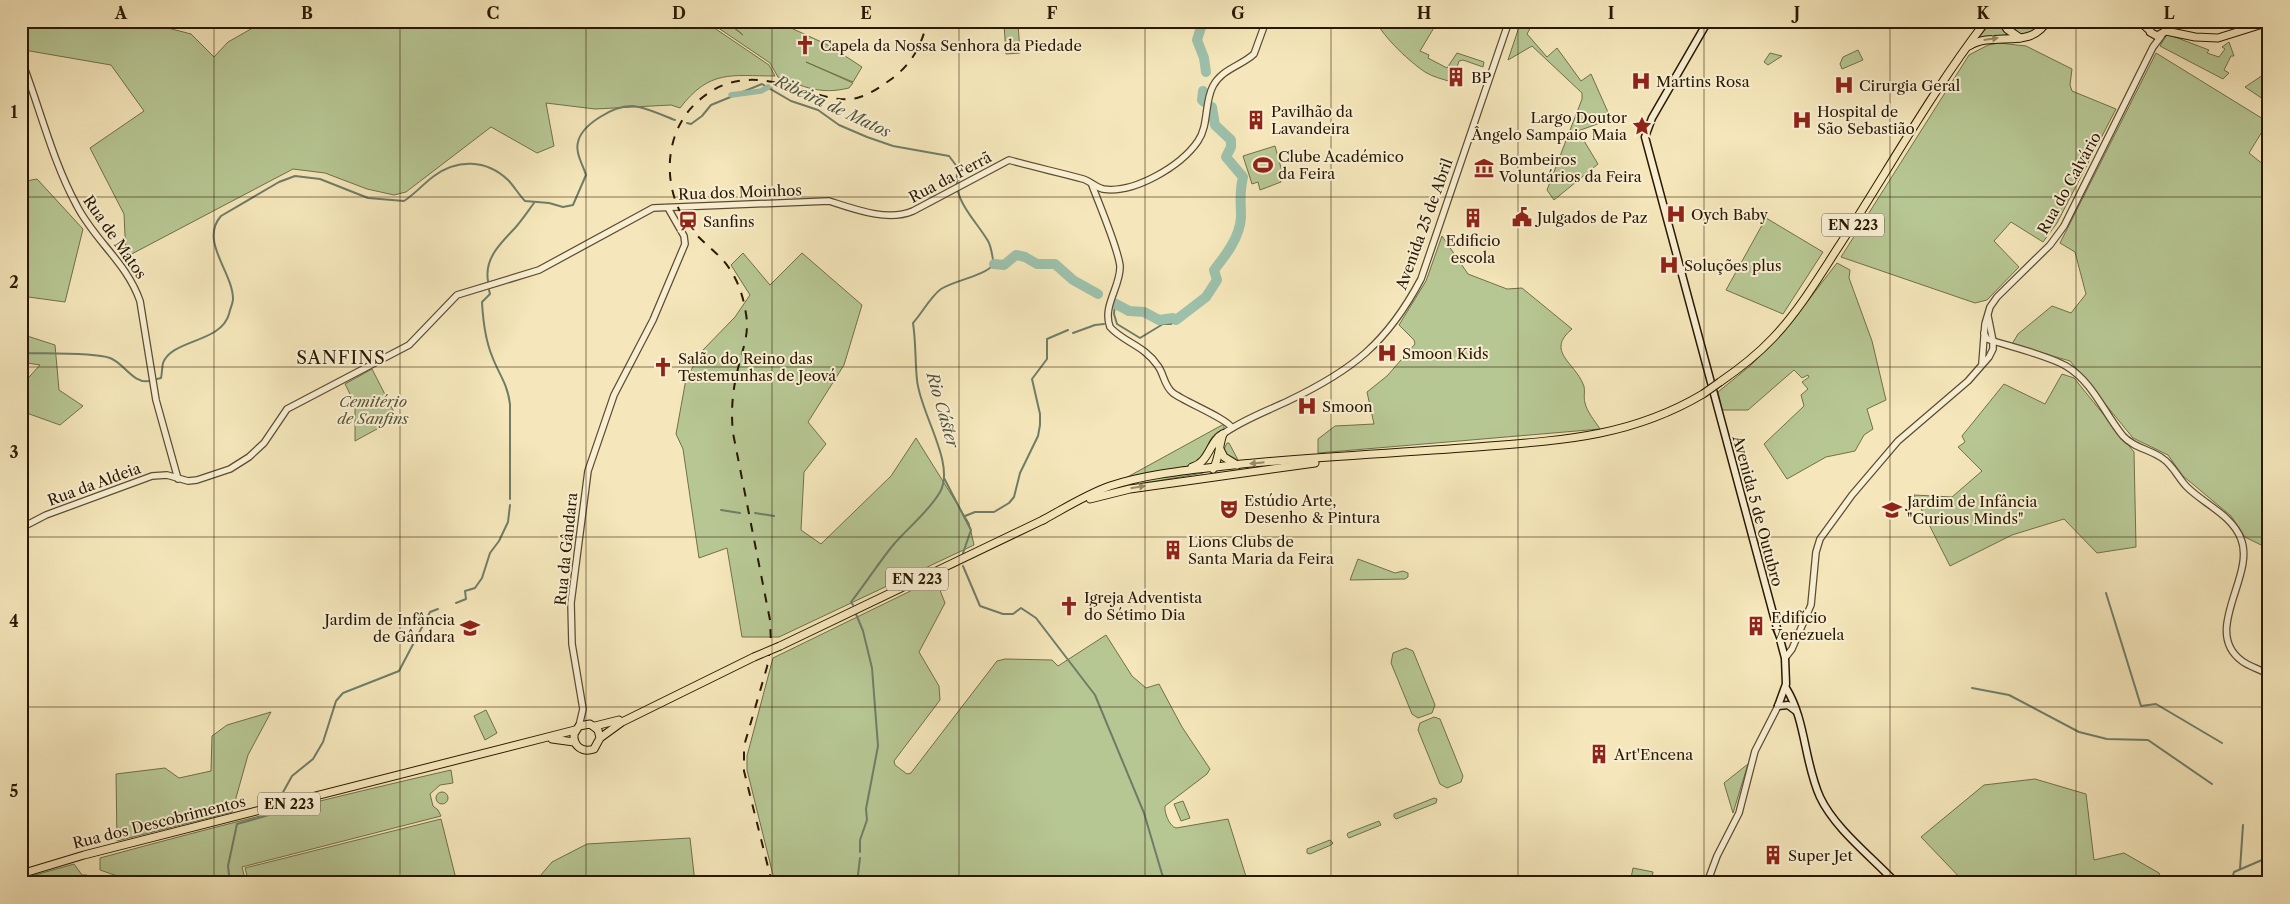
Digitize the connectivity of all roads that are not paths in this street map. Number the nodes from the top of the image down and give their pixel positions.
1 (1266, 21) edge
2 (1509, 21) edge
3 (1708, 21) edge
4 (1986, 21) edge
5 (2002, 21) edge
6 (2048, 21) edge
7 (2139, 21) edge
8 (2269, 22) edge
9 (2149, 25) edge
10 (2167, 29) edge
11 (2154, 35) junction
12 (2020, 38) junction
13 (2153, 47) junction
14 (1964, 49) junction
15 (21, 59) edge
16 (1092, 184) junction
17 (814, 202) joint
18 (668, 208) junction
19 (1988, 316) junction
20 (1984, 333) junction
21 (1993, 341) junction
22 (1984, 344) junction
23 (1982, 363) junction
24 (1232, 428) junction
25 (1224, 434) junction
26 (1219, 446) junction
27 (1211, 450) junction
28 (1358, 456) junction
29 (174, 463) junction
30 (1237, 465) junction
31 (1214, 467) junction
32 (1173, 473) junction
33 (167, 475) junction
34 (1226, 475) junction
35 (1203, 478) junction
36 (178, 479) junction
37 (1043, 520) junction
38 (21, 528) edge
39 (1785, 658) junction
40 (2269, 675) edge
41 (1786, 688) junction
42 (1782, 698) junction
43 (1792, 699) junction
44 (655, 706) junction
45 (1778, 706) junction
46 (583, 709) junction
47 (1796, 711) junction
48 (593, 725) junction
49 (577, 728) junction
50 (600, 738) junction
51 (537, 740) junction
52 (574, 742) junction
53 (21, 874) edge
54 (1707, 883) edge
55 (1896, 883) edge

1 - 16 street
2 - 24 street, Avenida 25 de Abril
3 - 39 main road, Avenida 5 de Outubro
4 - 14 main road, EN 223
5 - 12 main road
6 - 12 main road
7 - 9 main road
8 - 10 main road
9 - 11 main road
10 - 11 main road
10 - 13 street, Rua do Calvário
11 - 13 street, Rua do Calvário
14 -> 12 main road
13 - 19 street, Rua do Calvário
14 - 28 main road, EN 223, bridge
15 - 29 street, Rua de Matos
16 - 17 street, Rua da Ferrã
16 - 24 street
17 - 18 street, Rua dos Moinhos
18 - 36 street, Rua dos Moinhos
18 - 46 street, Rua da Gândara
19 - 20 street, Rua do Calvário
19 - 21 street
20 - 21 street
20 - 22 street, Rua do Calvário
21 - 22 street
21 - 23 street
21 - 40 street
22 - 23 street, Rua do Calvário
23 - 39 street
24 - 25 street, Avenida 25 de Abril
25 - 26 main road
25 - 27 main road
26 - 30 main road
26 - 31 main road
27 - 31 main road
27 - 32 main road
28 -> 30 main road, EN 223
28 - 34 main road, EN 223
29 - 33 street
29 - 36 street, Rua de Matos
30 - 31 main road, EN 223
31 - 32 main road, EN 223
31 - 34 main road
31 - 35 main road
32 - 37 main road, EN 223
33 - 36 street
33 - 38 street, Rua da Aldeia
34 - 35 main road, EN 223
37 -> 35 main road, EN 223
37 - 44 main road, Rua dos Descobrimentos / EN 223, bridge
39 - 41 main road, Avenida 5 de Outubro
41 - 42 main road, Avenida 5 de Outubro
41 - 43 main road
42 - 43 main road
42 - 45 main road, Avenida 5 de Outubro
43 - 47 main road
44 - 48 main road, Rua dos Descobrimentos / EN 223
44 - 50 main road, Rua dos Descobrimentos / EN 223
45 - 47 main road
45 - 54 street, Avenida 5 de Outubro
46 - 48 street, Rua da Gândara
46 - 49 street, Rua da Gândara
47 - 55 main road
48 - 49 main road, Rua dos Descobrimentos / EN 223
48 - 50 main road
49 - 51 main road, Rua dos Descobrimentos / EN 223
49 - 52 main road
50 - 52 main road, Rua dos Descobrimentos / EN 223
51 - 52 main road, Rua dos Descobrimentos / EN 223
51 - 53 main road, Rua dos Descobrimentos / EN 223

